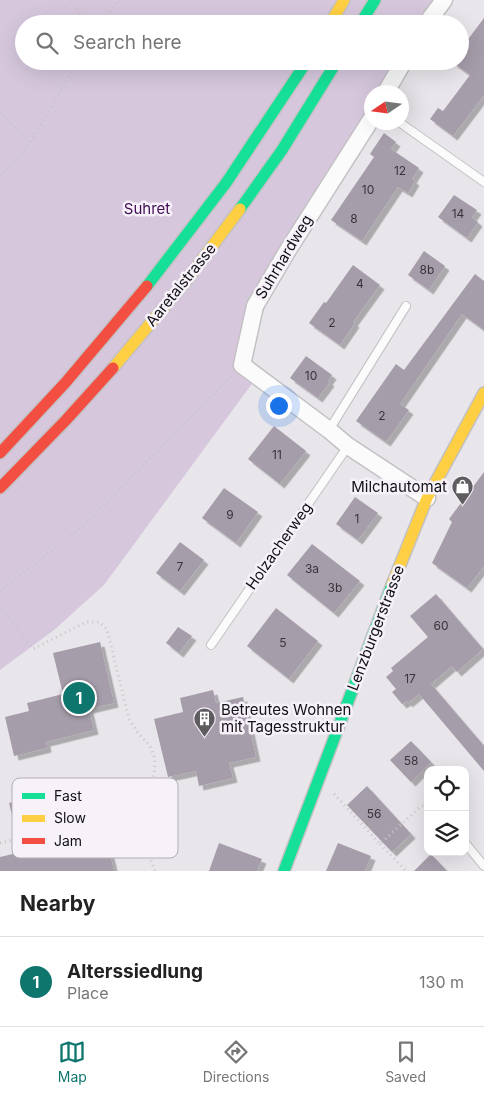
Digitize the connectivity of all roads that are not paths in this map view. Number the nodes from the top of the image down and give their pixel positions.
1 (344, 0) edge
2 (375, 0) edge
3 (444, 0) edge
4 (335, 15) edge
5 (366, 15) edge
6 (433, 15) edge
7 (301, 70) edge
8 (331, 70) edge
9 (399, 70) edge
10 (390, 85) edge
11 (409, 129) edge
12 (364, 130) edge
13 (484, 182) edge
14 (406, 306) dead end
15 (484, 393) edge
16 (329, 430) junction
17 (348, 446) junction
18 (0, 453) edge
19 (0, 488) edge
20 (427, 498) junction
21 (211, 645) dead end
22 (469, 849) edge
23 (484, 866) edge
24 (284, 871) edge

1 - 4 main road
2 - 5 main road
3 - 6 street
7 - 18 main road, Aaretalstrasse
8 - 19 main road, Aaretalstrasse
9 - 10 street
11 - 13 lane
12 - 16 street, Suhrhardweg
14 - 16 lane
15 - 20 main road, Lenzburgerstrasse
16 - 17 street
17 - 20 street
17 - 21 lane, Holzacherweg
20 - 24 main road, Lenzburgerstrasse
22 - 23 lane

